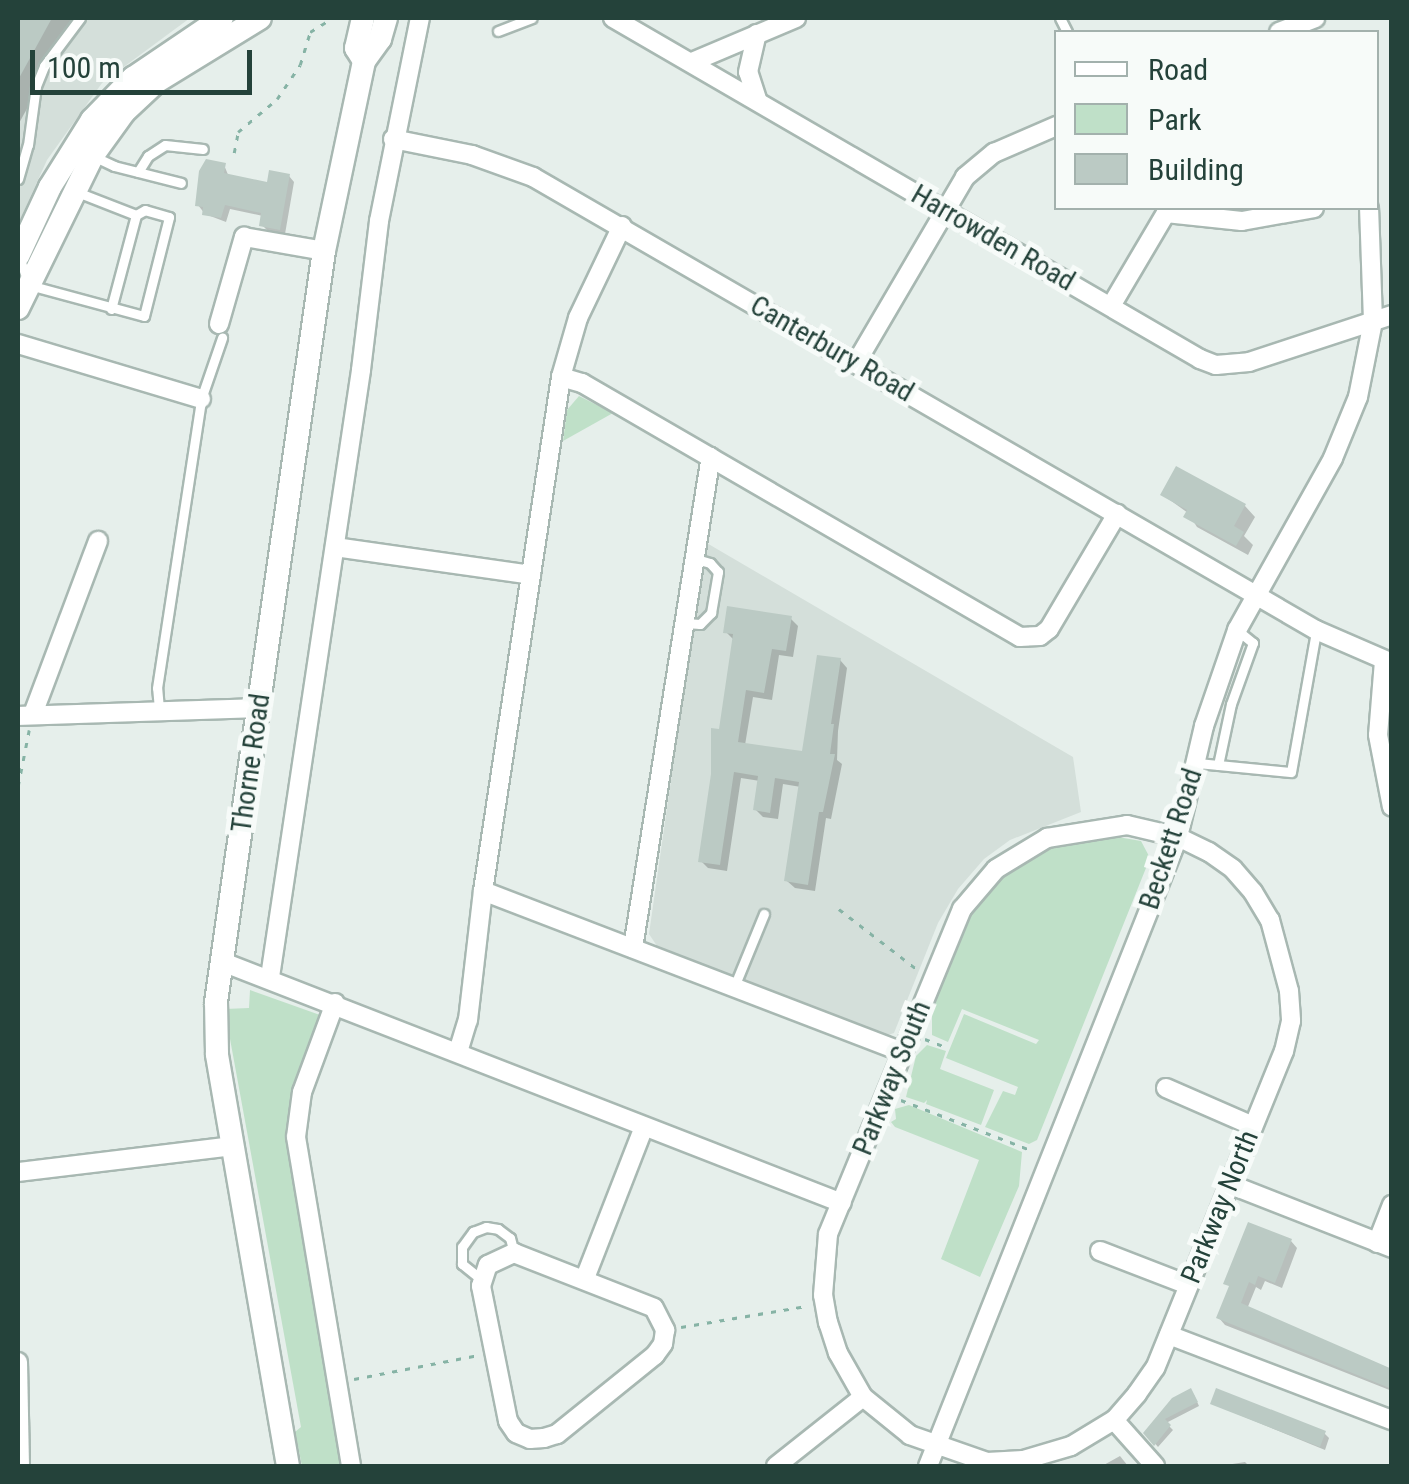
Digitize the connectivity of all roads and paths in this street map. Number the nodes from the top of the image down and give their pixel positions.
1 (80, 18) edge
2 (222, 18) edge
3 (260, 18) edge
4 (332, 18) edge
5 (363, 18) edge
6 (386, 18) edge
7 (420, 18) edge
8 (532, 18) edge
9 (612, 18) edge
10 (796, 18) edge
11 (498, 31) dead end
12 (200, 32) junction
13 (757, 34) junction
14 (364, 61) junction
15 (692, 62) junction
16 (757, 99) junction
17 (1054, 127) edge
18 (393, 139) junction
19 (203, 149) dead end
20 (234, 153) dead end
21 (93, 155) junction
22 (138, 172) junction
23 (18, 179) edge
24 (180, 183) dead end
25 (75, 191) junction
26 (944, 210) junction
27 (1304, 210) edge
28 (1369, 210) edge
29 (1156, 214) edge
30 (136, 215) junction
31 (622, 226) junction
32 (324, 251) junction
33 (18, 255) edge
34 (29, 285) junction
35 (1111, 306) junction
36 (18, 308) edge
37 (110, 308) junction
38 (1392, 314) edge
39 (1373, 321) junction
40 (220, 331) joint
41 (18, 344) edge
42 (856, 363) junction
43 (561, 377) junction
44 (201, 400) junction
45 (710, 457) junction
46 (1117, 514) junction
47 (98, 541) dead end
48 (334, 548) junction
49 (692, 558) junction
50 (531, 575) junction
51 (1255, 595) junction
52 (682, 623) junction
53 (1237, 630) junction
54 (1316, 630) junction
55 (1388, 662) edge
56 (259, 708) junction
57 (160, 709) junction
58 (25, 715) edge
59 (1197, 763) junction
60 (1218, 765) junction
61 (18, 786) edge
62 (1392, 807) edge
63 (1178, 837) junction
64 (483, 891) junction
65 (839, 909) dead end
66 (764, 914) dead end
67 (633, 948) junction
68 (220, 961) junction
69 (270, 977) junction
70 (931, 980) junction
71 (734, 987) junction
72 (335, 1002) junction
73 (910, 1034) junction
74 (946, 1047) dead end
75 (458, 1052) junction
76 (902, 1052) junction
77 (1166, 1088) dead end
78 (886, 1094) junction
79 (1253, 1126) junction
80 (644, 1127) junction
81 (232, 1146) junction
82 (1050, 1157) junction
83 (18, 1172) edge
84 (1230, 1184) junction
85 (842, 1203) junction
86 (1392, 1205) edge
87 (1384, 1246) edge
88 (1100, 1251) dead end
89 (514, 1254) junction
90 (586, 1278) junction
91 (482, 1280) junction
92 (1188, 1285) junction
93 (824, 1302) junction
94 (665, 1330) junction
95 (1169, 1334) junction
96 (494, 1352) junction
97 (18, 1362) edge
98 (338, 1382) junction
99 (863, 1397) junction
100 (1114, 1420) junction
101 (1392, 1420) edge
102 (936, 1447) junction
103 (1024, 1463) edge
104 (20, 1466) edge
105 (288, 1466) edge
106 (351, 1466) edge
107 (776, 1466) edge
108 (928, 1466) edge
109 (1154, 1466) edge

1 - 23 lane
2 - 12 street
3 - 12 street
4 - 20 path
5 - 14 street, Thorne Road
6 - 14 street, Thorne Road
7 - 18 street, Thorne Road
8 - 11 lane
9 - 15 street, Harrowden Road
10 - 13 street
12 - 21 street
12 - 33 street
13 - 15 street
13 - 16 street
14 - 32 street, Thorne Road
15 - 16 street, Harrowden Road
16 - 26 street, Harrowden Road
17 - 26 street
18 - 31 street, Canterbury Road
18 - 48 street, Thorne Road
19 - 22 lane
21 - 22 lane
21 - 25 street
22 - 24 lane
25 - 30 lane
25 - 34 street
26 - 35 street, Harrowden Road
26 - 42 street
27 - 29 street
28 - 39 street, Beckett Road
29 - 35 street
30 - 37 lane
30 - 37 lane
31 - 42 street, Canterbury Road
31 - 43 street
32 - 40 street
32 - 56 street, Thorne Road
33 - 34 lane
34 - 36 street
34 - 37 lane
35 - 39 street, Harrowden Road
38 - 39 street, Harrowden Road
39 - 51 street, Beckett Road
40 - 44 lane
41 - 44 street
42 - 46 street, Canterbury Road
43 - 45 street
43 - 50 street
44 - 57 lane
45 - 46 street
45 - 49 street
46 - 51 street, Canterbury Road
47 - 58 street
48 - 50 street
48 - 69 street, Thorne Road
49 - 52 street
49 - 52 lane
50 - 64 street
51 - 53 street, Beckett Road
51 - 54 street, Canterbury Road
52 - 67 street
53 - 59 street, Beckett Road
53 - 60 lane
54 - 55 street, Canterbury Road
54 - 60 lane
55 - 62 street
56 - 57 street
56 - 68 street, Thorne Road
57 - 58 street
58 - 61 path
59 - 60 lane
59 - 63 street, Beckett Road
63 - 70 street, Parkway South
63 - 79 street, Parkway North
63 - 82 street, Beckett Road
64 - 67 street
64 - 75 street
65 - 70 path
66 - 71 lane
67 - 71 street
68 - 69 street
68 - 81 street, Thorne Road
69 - 72 street
70 - 73 street, Parkway South
71 - 76 street
72 - 75 street
72 - 98 street
73 - 74 path
73 - 76 street, Parkway South
75 - 80 street
76 - 78 street, Parkway South
77 - 79 street
78 - 82 path
78 - 85 street, Parkway South
79 - 84 street, Parkway North
80 - 85 street
80 - 90 street
81 - 83 street
81 - 105 street, Thorne Road
82 - 102 street, Beckett Road
84 - 87 street
84 - 92 street, Parkway North
85 - 93 street, Parkway South
86 - 87 street
88 - 92 street
89 - 90 street
89 - 91 street
89 - 91 lane
90 - 94 street
91 - 96 street
92 - 95 street, Parkway North
93 - 94 path
93 - 99 street, Parkway South
94 - 96 street
95 - 100 street, Parkway North
95 - 101 street
96 - 98 path
97 - 104 street
98 - 106 street
99 - 102 street, Parkway South
99 - 107 street
100 - 103 street, Parkway North
100 - 109 street
102 - 103 street, Parkway North
102 - 108 street, Beckett Road

